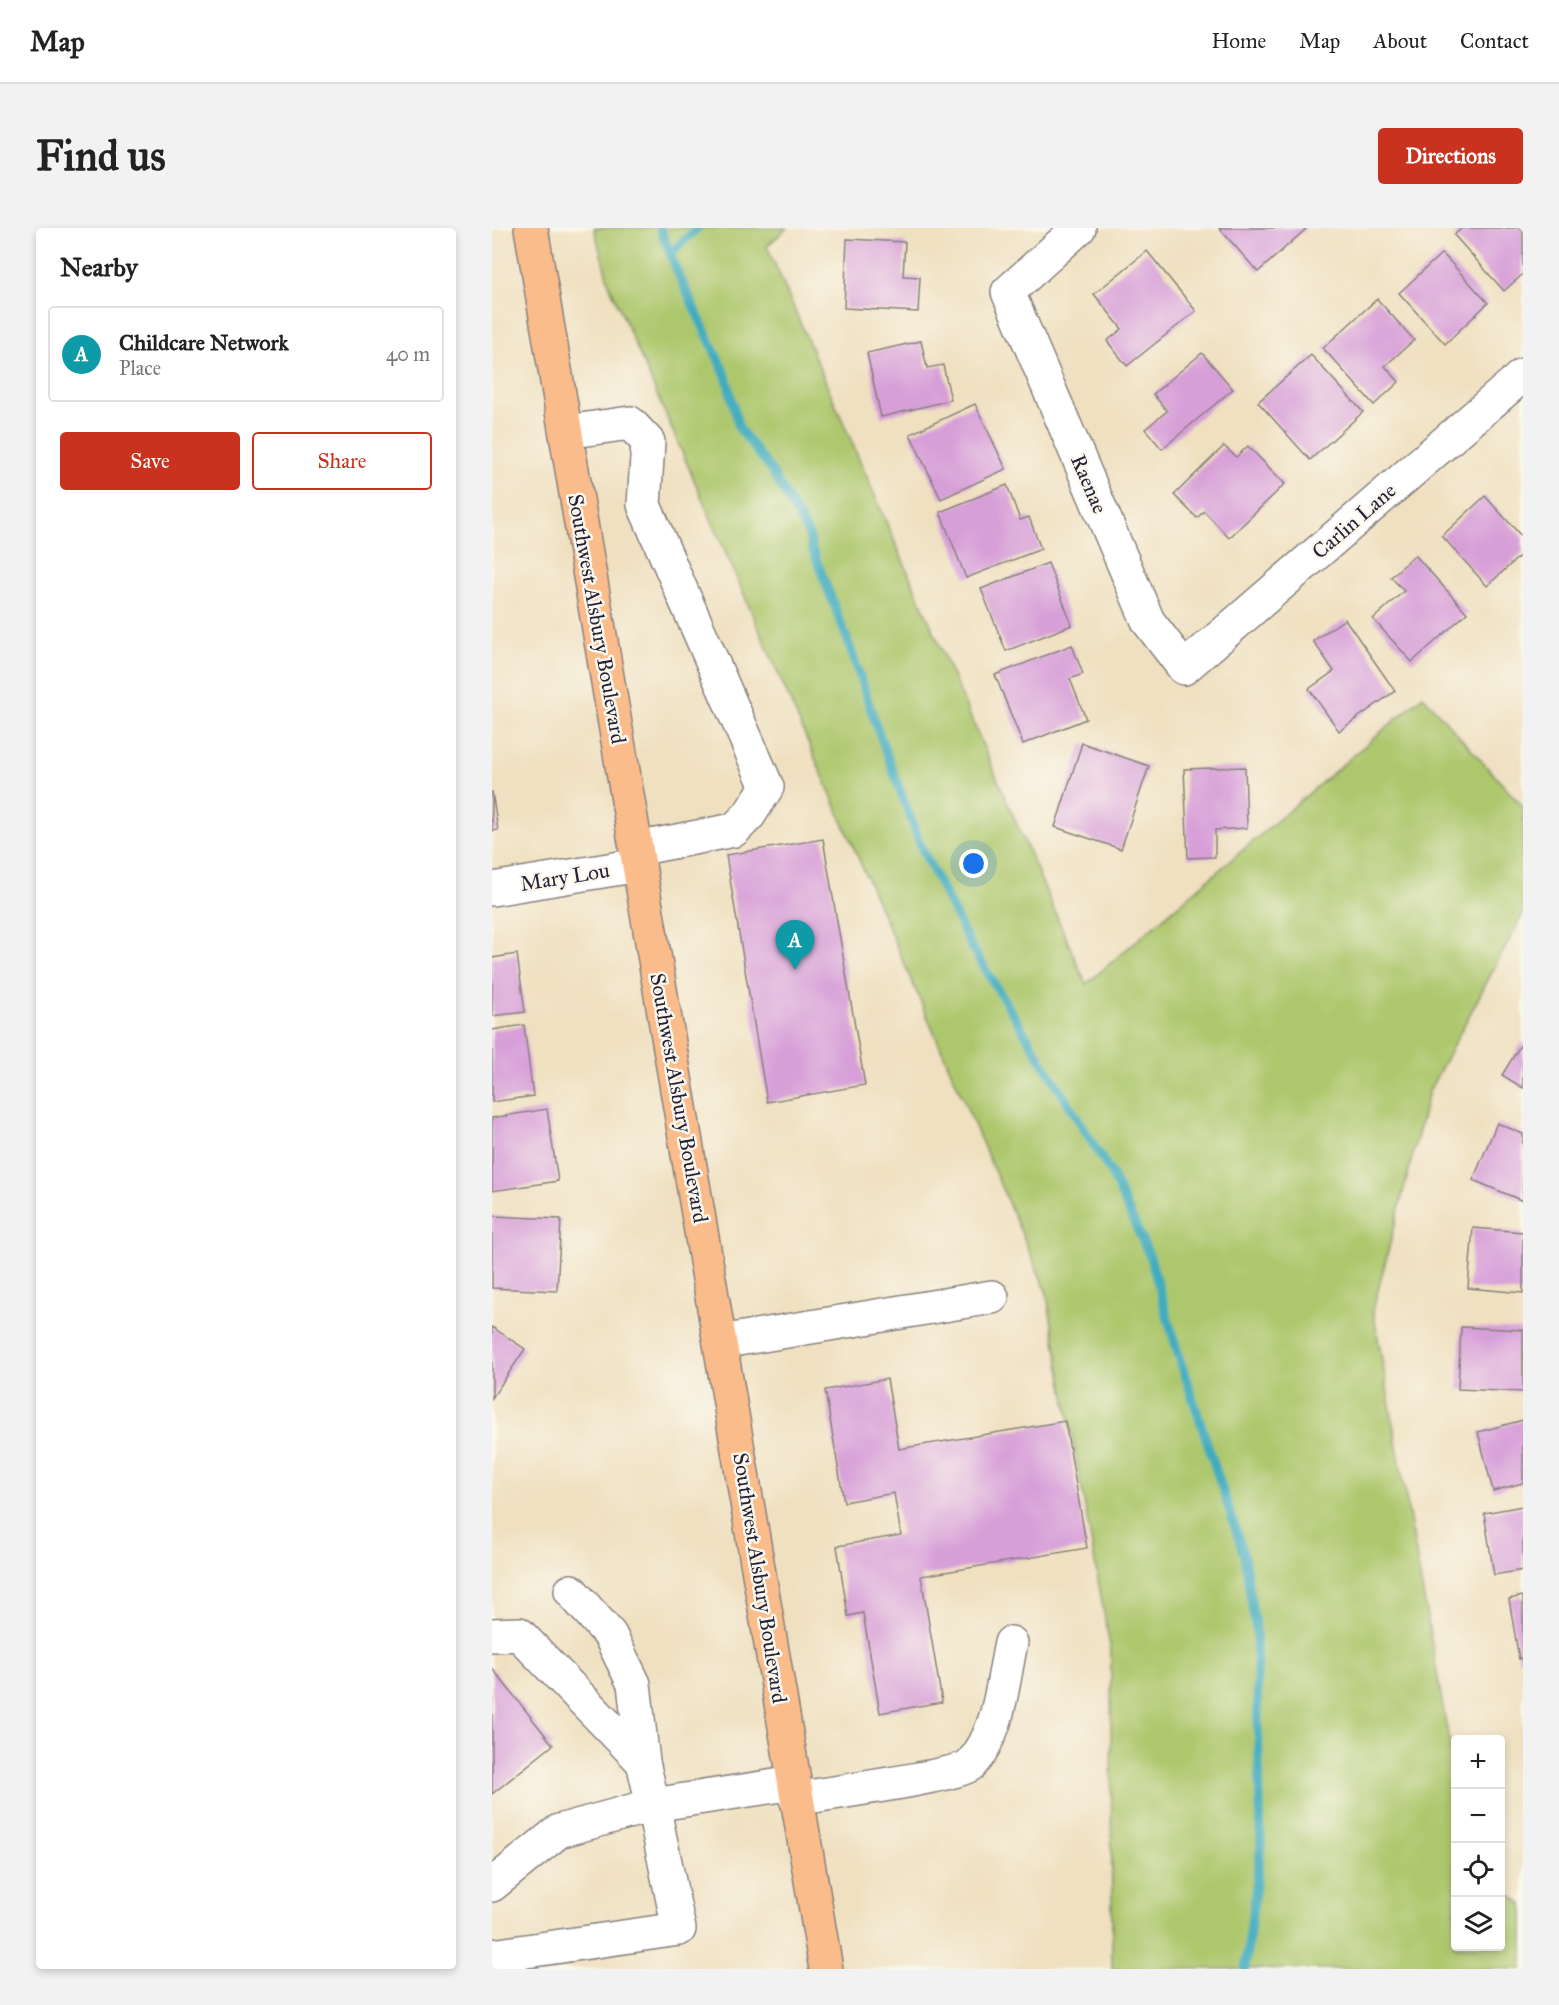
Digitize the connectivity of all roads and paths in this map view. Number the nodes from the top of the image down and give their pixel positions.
1 (531, 228) edge
2 (1079, 228) edge
3 (1523, 375) edge
4 (566, 432) junction
5 (1184, 668) joint
6 (637, 857) junction
7 (492, 890) edge
8 (992, 1297) dead end
9 (720, 1342) junction
10 (571, 1592) dead end
11 (492, 1635) edge
12 (1011, 1644) dead end
13 (643, 1762) junction
14 (795, 1791) junction
15 (653, 1806) junction
16 (492, 1885) edge
17 (492, 1956) edge
18 (826, 1969) edge

1 - 4 main road, Southwest Alsbury Boulevard
2 - 5 street, Raenae
3 - 5 street, Carlin Lane
4 - 6 main road, Southwest Alsbury Boulevard
4 - 6 street, Mary Lou
6 - 7 street, Mary Lou
6 - 9 main road, Southwest Alsbury Boulevard
8 - 9 street
9 - 14 main road, Southwest Alsbury Boulevard
10 - 13 street
11 - 13 street
12 - 14 street
13 - 15 street
14 - 15 street
14 - 18 main road, Southwest Alsbury Boulevard
15 - 16 street
15 - 17 street

